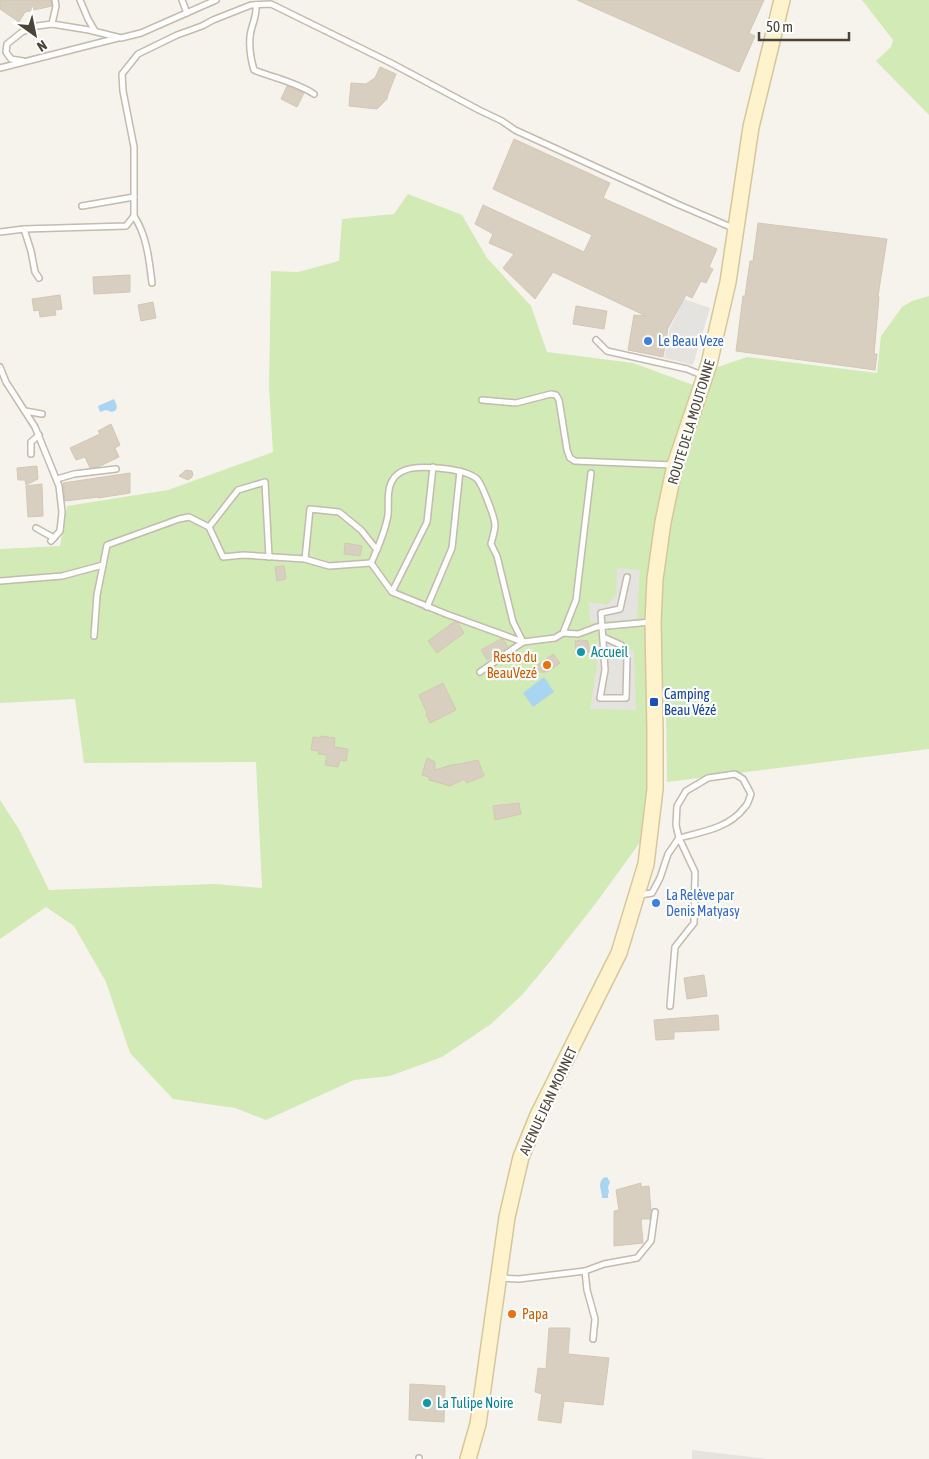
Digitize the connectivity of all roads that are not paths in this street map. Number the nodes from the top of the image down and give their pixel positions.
1 (55, 0) edge
2 (80, 0) edge
3 (182, 0) edge
4 (216, 0) edge
5 (782, 0) edge
6 (256, 5) junction
7 (187, 13) junction
8 (52, 24) junction
9 (95, 31) junction
10 (119, 37) junction
11 (23, 61) junction
12 (0, 68) edge
13 (314, 94) dead end
14 (134, 197) junction
15 (82, 206) dead end
16 (134, 216) junction
17 (24, 229) junction
18 (736, 229) junction
19 (0, 232) edge
20 (39, 278) dead end
21 (152, 283) dead end
22 (596, 340) dead end
23 (0, 367) edge
24 (705, 377) junction
25 (482, 400) dead end
26 (24, 411) junction
27 (42, 414) dead end
28 (38, 435) junction
29 (31, 454) dead end
30 (676, 465) junction
31 (432, 467) junction
32 (116, 469) dead end
33 (460, 471) junction
34 (591, 472) dead end
35 (57, 479) junction
36 (209, 527) junction
37 (36, 528) dead end
38 (377, 550) junction
39 (269, 557) junction
40 (305, 559) junction
41 (371, 563) junction
42 (103, 565) junction
43 (626, 577) dead end
44 (0, 581) edge
45 (392, 592) junction
46 (427, 607) junction
47 (653, 622) junction
48 (601, 627) junction
49 (563, 634) junction
50 (94, 636) dead end
51 (603, 637) dead end
52 (523, 642) junction
53 (480, 672) dead end
54 (655, 789) joint
55 (680, 838) junction
56 (637, 895) junction
57 (670, 1006) dead end
58 (655, 1212) dead end
59 (585, 1271) junction
60 (498, 1278) junction
61 (593, 1339) dead end
62 (478, 1424) junction
63 (468, 1459) edge
64 (478, 1459) edge

1 - 8 lane
2 - 9 lane
3 - 7 lane
4 - 7 lane
5 - 18 main road, ROUTE DE LA MOUTONNE
6 - 13 lane
6 - 14 lane
6 - 18 lane
7 - 10 lane
8 - 9 lane
8 - 11 lane
9 - 10 lane
10 - 11 lane
11 - 12 lane
14 - 15 lane
14 - 16 lane
16 - 17 lane
16 - 21 lane
17 - 19 lane
17 - 20 lane
18 - 24 main road, ROUTE DE LA MOUTONNE
22 - 24 lane
23 - 26 lane
24 - 30 main road, ROUTE DE LA MOUTONNE
25 - 30 lane
26 - 27 lane
26 - 28 lane
28 - 29 lane
28 - 35 lane
30 - 47 main road, ROUTE DE LA MOUTONNE
31 - 33 lane
31 - 38 lane
31 - 45 lane
32 - 35 lane
33 - 46 lane
33 - 52 lane
34 - 49 lane
35 - 37 lane
36 - 39 lane
36 - 39 lane
36 - 42 lane
38 - 40 lane
38 - 41 lane
39 - 40 lane
40 - 41 lane
41 - 45 lane
42 - 44 lane
42 - 50 lane
43 - 48 lane
45 - 46 lane
46 - 52 lane
47 - 48 lane
47 - 54 main road, ROUTE DE LA MOUTONNE
48 - 49 lane
48 - 51 lane
49 - 52 lane
52 - 53 lane
54 - 56 main road, AVENUE JEAN MONNET
55 - 55 lane
55 - 56 lane
55 - 57 lane
56 - 60 main road, AVENUE JEAN MONNET
58 - 59 lane
59 - 60 lane
59 - 61 lane
60 - 62 main road, AVENUE JEAN MONNET
62 - 63 main road, AVENUE JEAN MONNET
62 - 64 main road, AVENUE JEAN MONNET

